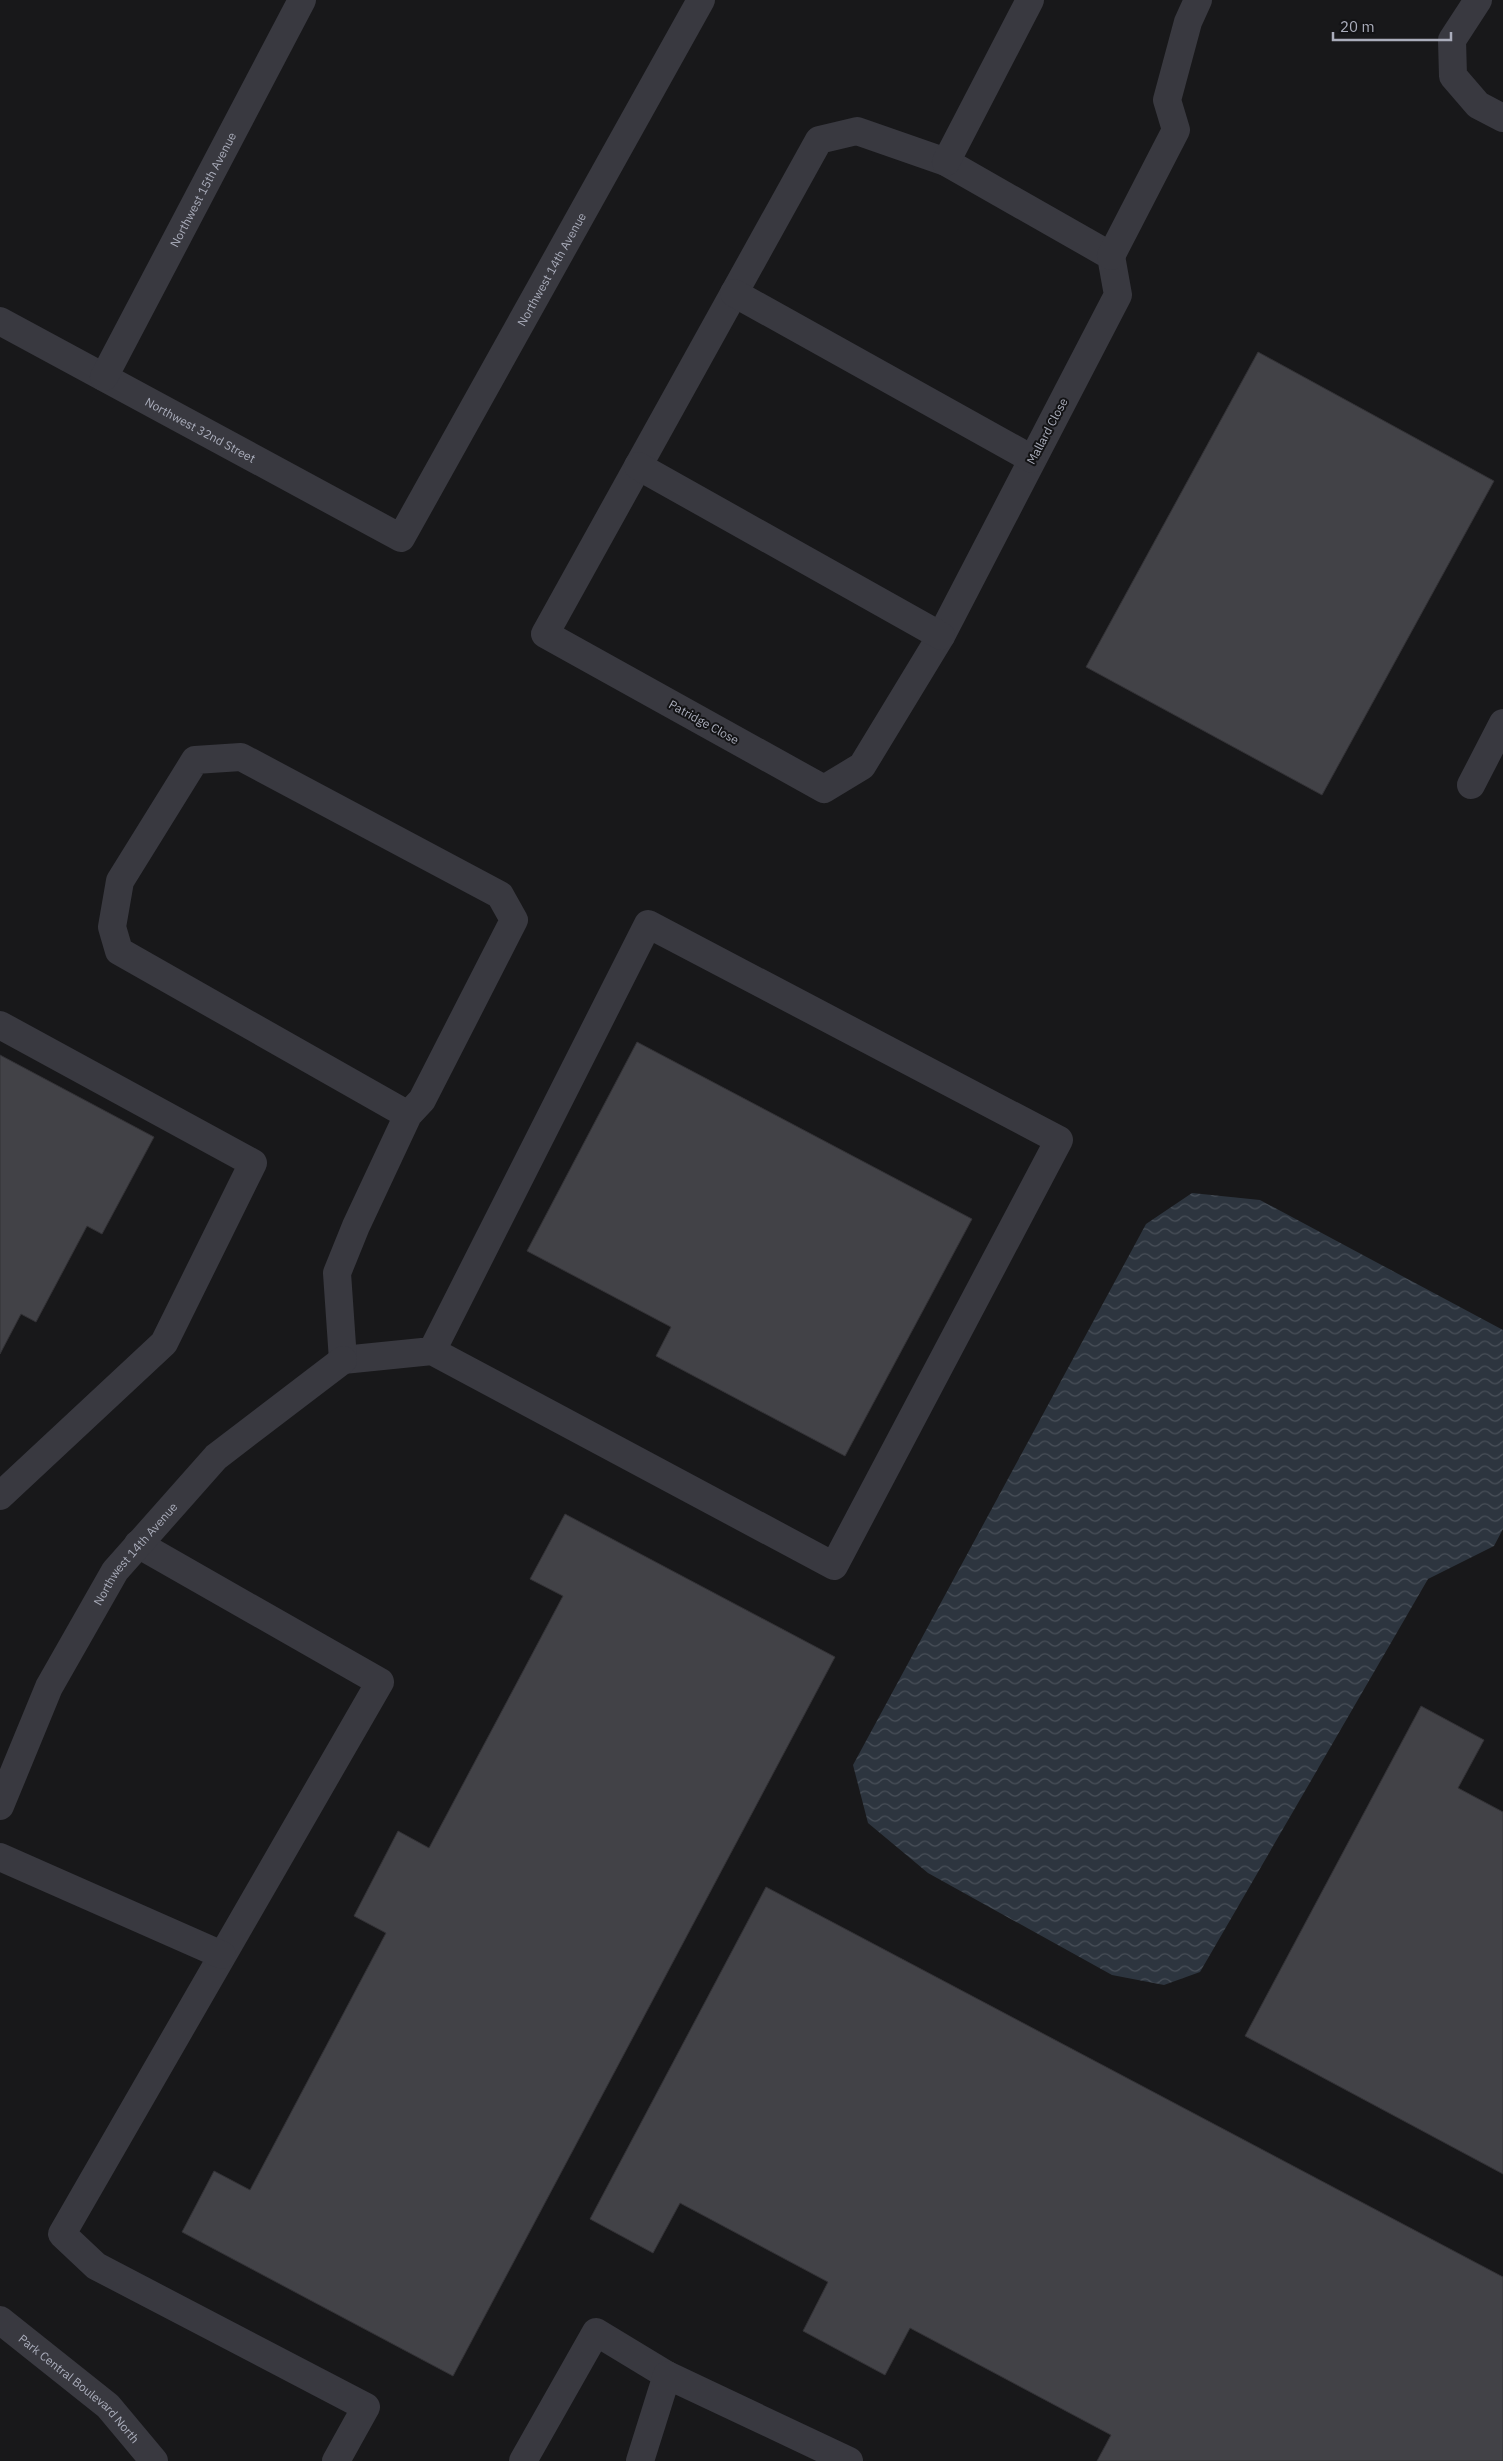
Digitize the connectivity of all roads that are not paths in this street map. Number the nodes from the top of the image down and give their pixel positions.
1 (302, 0) edge
2 (701, 0) edge
3 (1030, 0) edge
4 (1198, 0) edge
5 (1478, 0) edge
6 (1503, 118) edge
7 (946, 162) junction
8 (1110, 256) junction
9 (734, 293) junction
10 (0, 321) edge
11 (104, 377) junction
12 (1032, 458) junction
13 (638, 466) junction
14 (401, 538) joint
15 (940, 636) junction
16 (1503, 723) edge
17 (862, 766) joint
18 (1471, 785) dead end
19 (0, 1026) edge
20 (408, 1115) junction
21 (432, 1351) junction
22 (344, 1360) junction
23 (0, 1496) edge
24 (138, 1544) junction
25 (0, 1806) edge
26 (0, 1858) edge
27 (222, 1955) junction
28 (0, 2320) edge
29 (667, 2375) junction
30 (154, 2461) edge
31 (336, 2461) edge
32 (523, 2461) edge
33 (640, 2461) edge
34 (849, 2461) edge

1 - 11 street, Northwest 15th Avenue
2 - 14 street, Northwest 14th Avenue
3 - 7 street
4 - 8 street
5 - 6 street
7 - 8 street
7 - 9 street
8 - 12 street, Mallard Close
9 - 12 street
9 - 13 street
10 - 11 street, Northwest 32nd Street
11 - 14 street, Northwest 32nd Street
12 - 15 street, Mallard Close
13 - 15 street
13 - 17 street, Patridge Close
15 - 17 street, Mallard Close
16 - 18 street
19 - 23 street
20 - 20 street
20 - 22 street
21 - 21 street
21 - 22 street
22 - 24 street, Northwest 14th Avenue
24 - 25 street, Northwest 14th Avenue
24 - 27 street
26 - 27 street
27 - 31 street
28 - 30 street, Park Central Boulevard North
29 - 32 street
29 - 33 street
29 - 34 street

